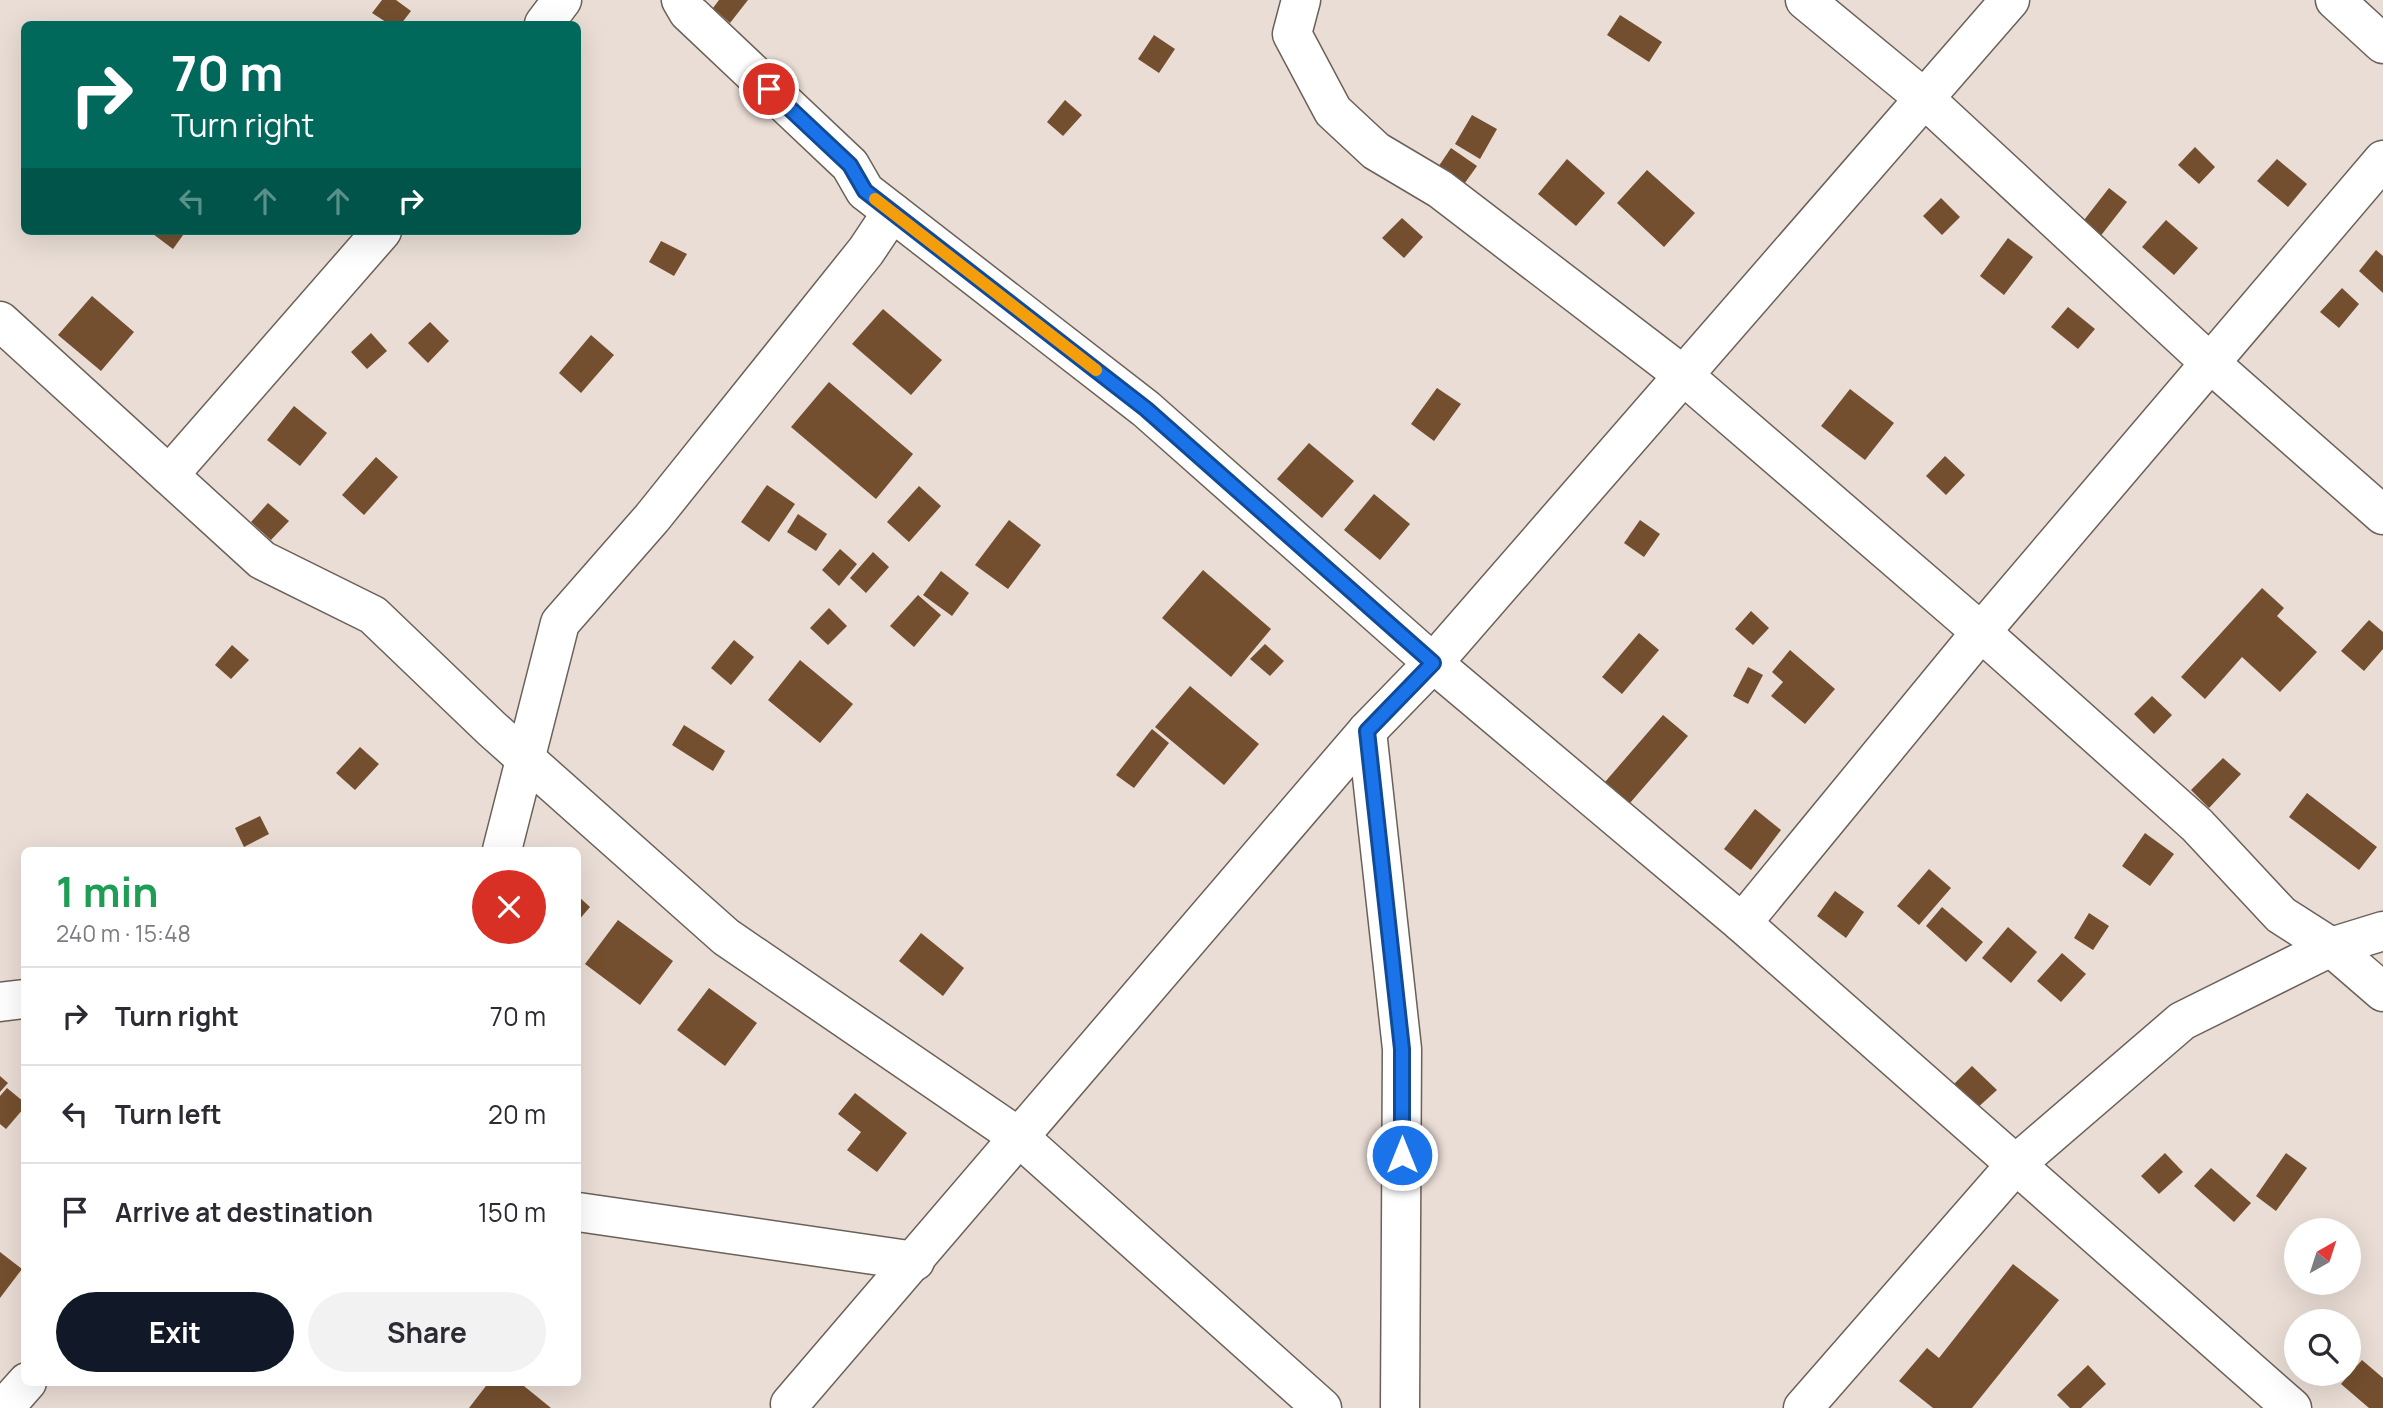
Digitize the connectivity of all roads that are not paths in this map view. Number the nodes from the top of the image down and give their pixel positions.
1 (562, 0) edge
2 (1301, 0) edge
3 (1805, 0) edge
4 (2010, 0) edge
5 (2335, 0) edge
6 (689, 4) edge
7 (546, 21) edge
8 (2383, 44) edge
9 (1925, 99) junction
10 (2383, 160) edge
11 (892, 212) junction
12 (379, 235) edge
13 (0, 321) edge
14 (2209, 362) junction
15 (1683, 375) junction
16 (169, 475) junction
17 (2383, 515) edge
18 (1981, 632) junction
19 (1433, 663) junction
20 (1367, 731) junction
21 (527, 760) junction
22 (503, 847) edge
23 (1742, 923) junction
24 (2383, 931) edge
25 (2331, 947) junction
26 (2383, 992) edge
27 (21, 999) edge
28 (0, 1002) edge
29 (1020, 1138) junction
30 (2017, 1163) junction
31 (581, 1212) edge
32 (915, 1261) junction
33 (23, 1386) edge
34 (790, 1404) dead end
35 (4, 1408) edge
36 (1322, 1408) edge
37 (1400, 1408) edge
38 (1803, 1408) edge
39 (2292, 1408) edge

1 - 7 street
2 - 15 street
3 - 9 street
4 - 9 street
5 - 8 street
6 - 11 street
9 - 14 street
9 - 15 street
10 - 14 street
11 - 19 street
11 - 21 street
12 - 16 street
13 - 16 street
14 - 17 street
14 - 18 street
15 - 18 street
15 - 19 street
16 - 21 street
18 - 23 street
18 - 25 street
19 - 20 street
19 - 23 street
20 - 29 street
20 - 37 street
21 - 22 street
21 - 29 street
23 - 30 street
24 - 25 street
25 - 26 street
25 - 30 street
27 - 28 street
29 - 32 street
29 - 36 street
30 - 38 street
30 - 39 street
31 - 32 street
32 - 34 street
33 - 35 street

